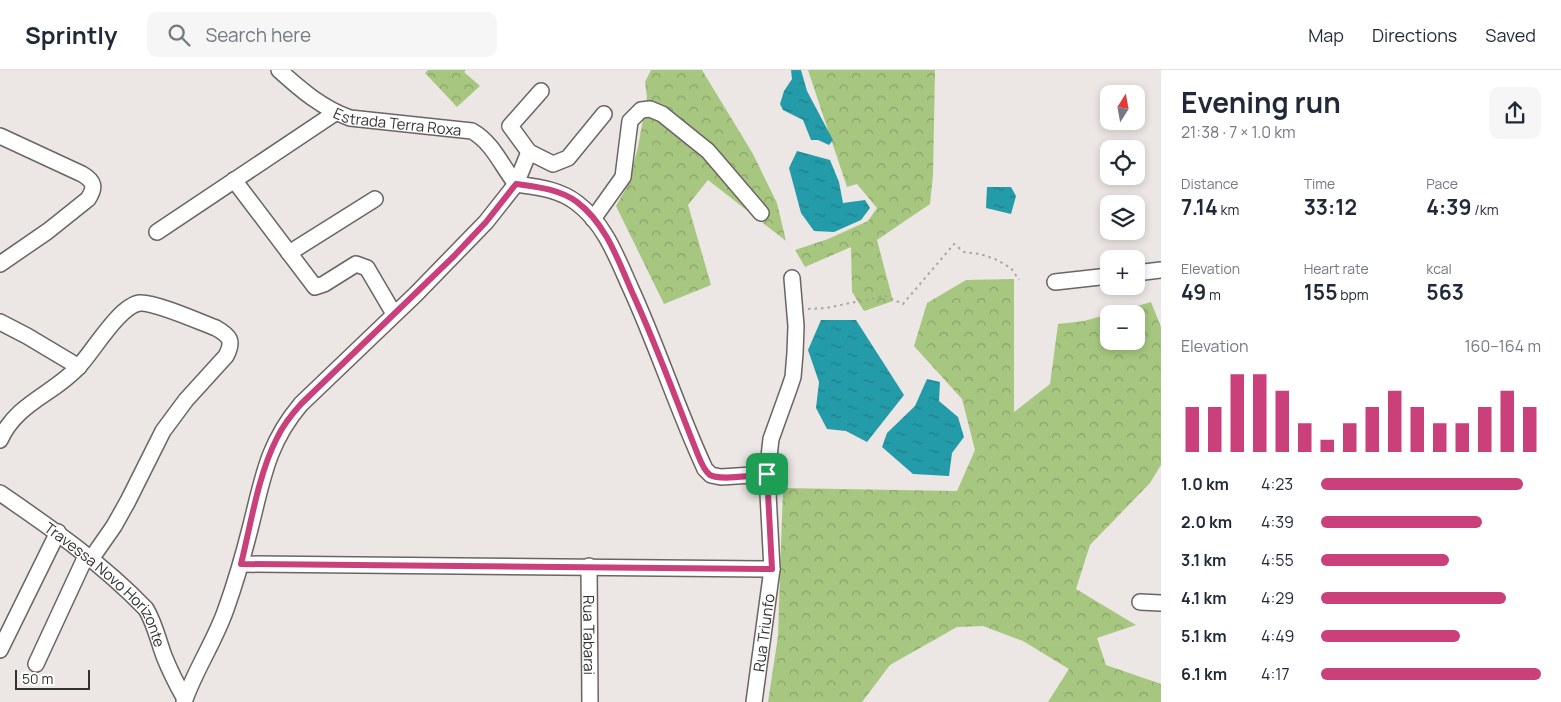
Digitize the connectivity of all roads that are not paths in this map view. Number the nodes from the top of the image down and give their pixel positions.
1 (280, 70) edge
2 (541, 91) dead end
3 (336, 113) junction
4 (604, 114) dead end
5 (0, 136) edge
6 (529, 152) junction
7 (234, 180) junction
8 (516, 184) junction
9 (375, 199) dead end
10 (761, 213) dead end
11 (593, 219) junction
12 (156, 232) dead end
13 (289, 253) junction
14 (0, 264) edge
15 (1161, 270) edge
16 (1145, 272) edge
17 (1100, 277) edge
18 (792, 278) dead end
19 (1055, 282) dead end
20 (394, 314) junction
21 (0, 322) edge
22 (79, 367) junction
23 (1, 434) edge
24 (767, 474) junction
25 (0, 493) edge
26 (58, 532) junction
27 (89, 558) junction
28 (241, 564) junction
29 (588, 566) junction
30 (772, 569) junction
31 (1140, 602) dead end
32 (1161, 603) edge
33 (0, 650) edge
34 (36, 664) dead end
35 (184, 700) edge
36 (590, 702) edge
37 (754, 702) edge

1 - 3 street, Estrada Terra Roxa
2 - 6 street
3 - 7 street
3 - 8 street, Estrada Terra Roxa
4 - 6 street
5 - 14 street
6 - 8 street
7 - 12 street
7 - 13 street
8 - 11 street
8 - 20 street
9 - 13 street
10 - 11 street
11 - 24 street
13 - 20 street
15 - 16 street
17 - 19 street
18 - 24 street, Rua Triunfo
20 - 28 street
21 - 22 street
22 - 23 street
22 - 27 street
24 - 30 street, Rua Triunfo
25 - 26 street, Travessa Novo Horizonte
26 - 27 street, Travessa Novo Horizonte
26 - 33 street
27 - 34 street
27 - 35 street, Travessa Novo Horizonte
28 - 29 street
28 - 35 street
29 - 30 street
29 - 36 street, Rua Tabarai
30 - 37 street, Rua Triunfo
31 - 32 street

